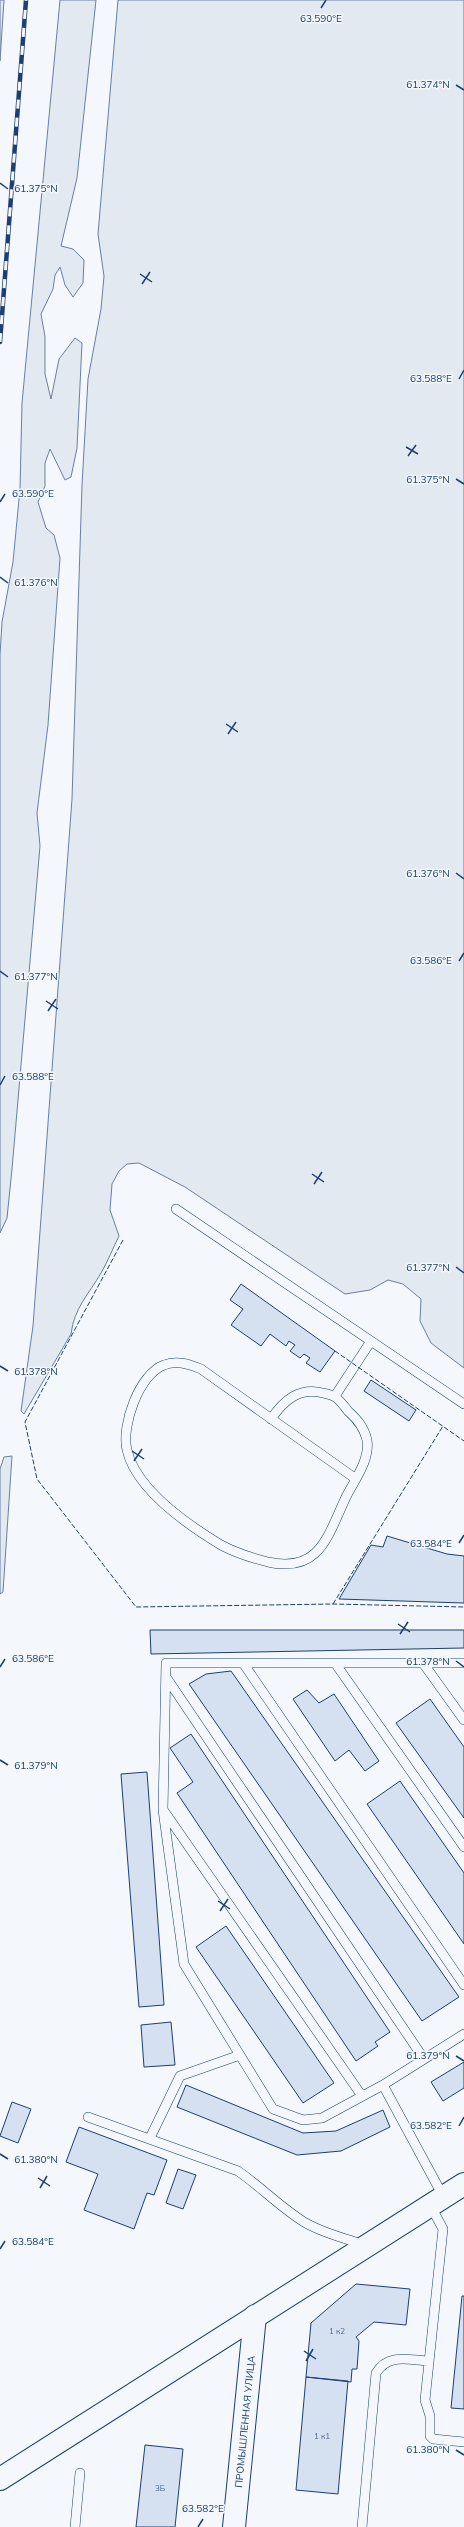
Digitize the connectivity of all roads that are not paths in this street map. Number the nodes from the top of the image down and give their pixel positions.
1 (176, 1210) dead end
2 (371, 1341) junction
3 (334, 1396) junction
4 (464, 1404) edge
5 (271, 1419) junction
6 (356, 1479) junction
7 (243, 1663) junction
8 (335, 1663) junction
9 (423, 1663) junction
10 (464, 1663) edge
11 (166, 1677) junction
12 (464, 1720) edge
13 (164, 1810) junction
14 (464, 1847) edge
15 (464, 1985) edge
16 (464, 2034) edge
17 (240, 2055) junction
18 (424, 2059) junction
19 (383, 2085) junction
20 (362, 2096) junction
21 (88, 2117) dead end
22 (150, 2138) junction
23 (464, 2184) edge
24 (436, 2201) junction
25 (366, 2245) junction
26 (255, 2316) junction
27 (429, 2361) junction
28 (464, 2442) edge
29 (80, 2473) dead end
30 (0, 2479) edge
31 (75, 2527) edge
32 (234, 2527) edge
33 (362, 2527) edge

1 - 2 lane
2 - 3 lane
2 - 4 lane
3 - 5 lane
3 - 6 lane
5 - 6 lane
5 - 6 lane
7 - 8 lane
7 - 11 lane
7 - 15 lane
8 - 9 lane
8 - 14 lane
9 - 10 lane
9 - 12 lane
11 - 13 lane
11 - 18 lane
13 - 17 lane
13 - 20 lane
16 - 18 lane
17 - 20 lane
17 - 22 lane
18 - 19 lane
19 - 20 lane
19 - 24 lane
21 - 22 lane
22 - 25 lane
23 - 24 main road
24 - 25 main road
24 - 27 lane
25 - 26 main road
26 - 30 main road
26 - 32 main road, ПРОМЫШЛЕННАЯ УЛИЦА
27 - 28 lane
27 - 33 lane
29 - 31 lane

